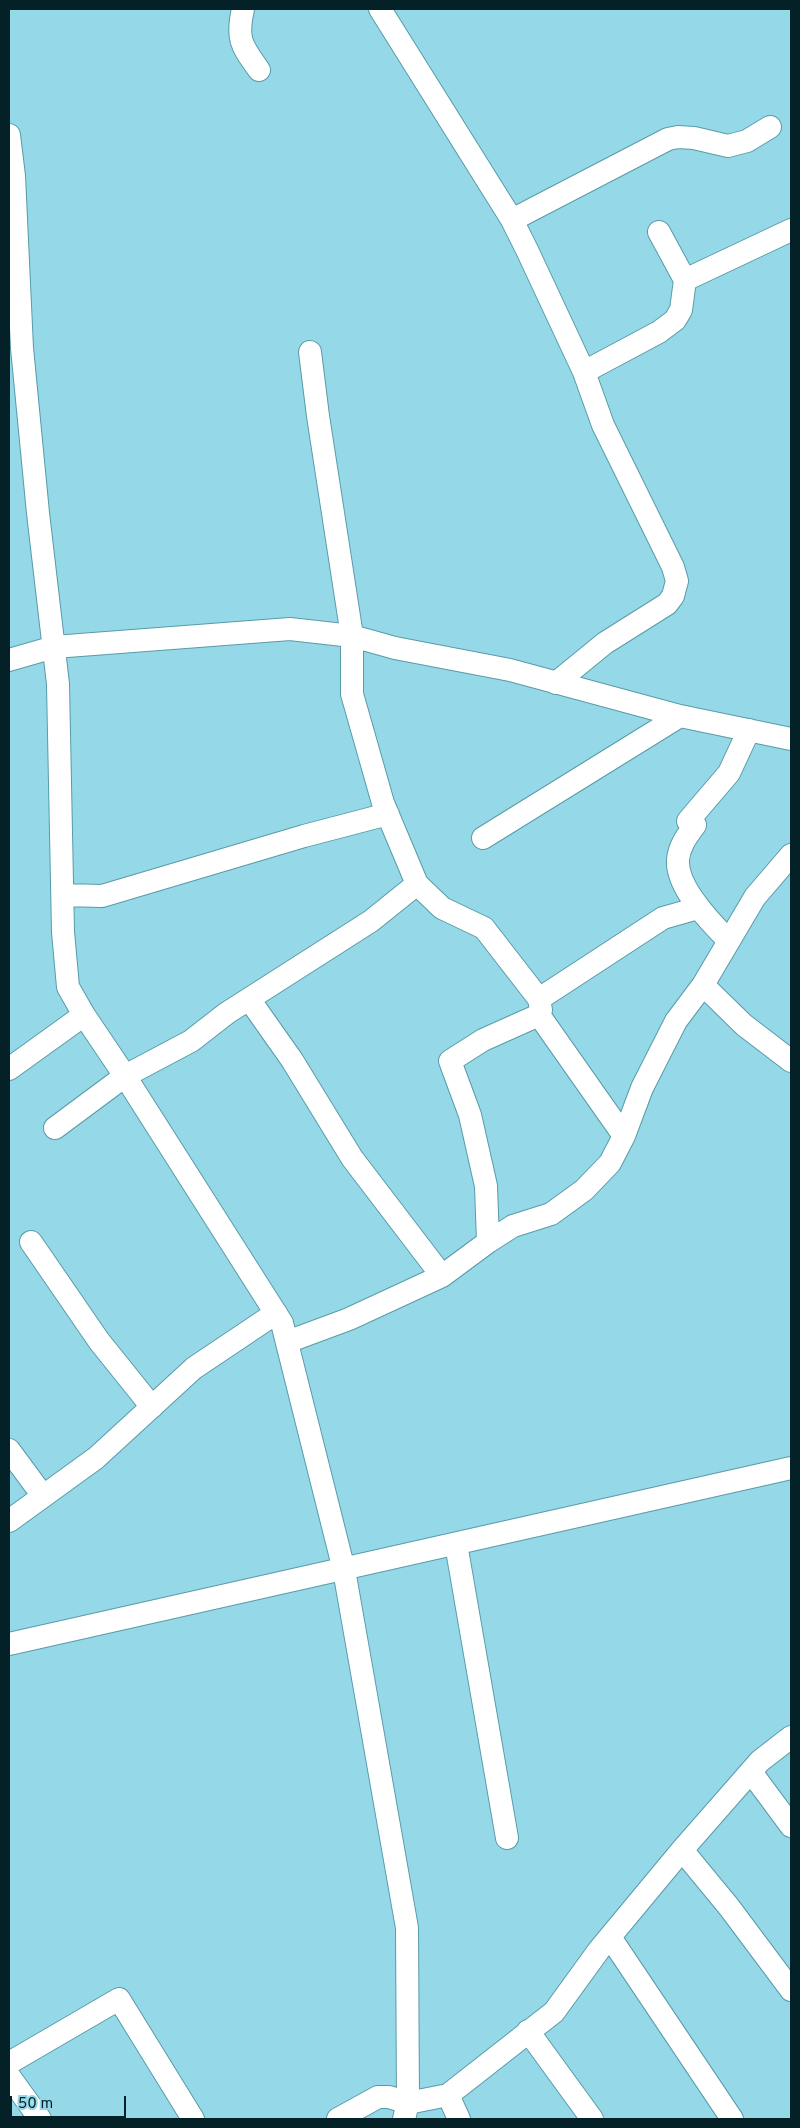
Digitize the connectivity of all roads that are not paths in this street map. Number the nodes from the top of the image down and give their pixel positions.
1 (243, 9) edge
2 (380, 9) edge
3 (259, 70) dead end
4 (770, 127) dead end
5 (9, 135) edge
6 (512, 220) junction
7 (791, 230) edge
8 (659, 232) dead end
9 (685, 280) junction
10 (310, 352) dead end
11 (584, 372) junction
12 (352, 636) junction
13 (54, 647) junction
14 (9, 660) edge
15 (556, 683) junction
16 (680, 716) junction
17 (749, 730) junction
18 (791, 739) edge
19 (388, 814) junction
20 (483, 838) dead end
21 (791, 855) edge
22 (417, 884) junction
23 (63, 895) junction
24 (698, 908) junction
25 (729, 941) junction
26 (703, 985) junction
27 (249, 999) junction
28 (539, 1007) junction
29 (84, 1015) junction
30 (791, 1061) edge
31 (9, 1069) edge
32 (125, 1076) junction
33 (55, 1128) dead end
34 (624, 1136) junction
35 (31, 1242) dead end
36 (488, 1242) junction
37 (442, 1276) junction
38 (276, 1313) junction
39 (287, 1342) junction
40 (152, 1407) junction
41 (9, 1450) edge
42 (791, 1468) edge
43 (43, 1496) junction
44 (9, 1521) edge
45 (456, 1544) junction
46 (344, 1570) junction
47 (9, 1644) edge
48 (791, 1737) edge
49 (751, 1772) junction
50 (791, 1826) edge
51 (507, 1838) dead end
52 (682, 1850) junction
53 (610, 1937) junction
54 (791, 1990) edge
55 (528, 2031) junction
56 (9, 2063) edge
57 (9, 2076) edge
58 (448, 2095) junction
59 (406, 2111) edge
60 (37, 2118) edge
61 (193, 2119) edge
62 (338, 2119) edge
63 (459, 2119) edge
64 (592, 2119) edge
65 (732, 2119) edge

1 - 3 street
2 - 6 street
4 - 6 street
5 - 13 street
6 - 11 street
7 - 9 street
8 - 9 street
9 - 11 street
10 - 12 street
11 - 15 street
12 - 13 street
12 - 15 street
12 - 19 street
13 - 14 street
13 - 23 street
15 - 16 street
16 - 17 street
16 - 20 street
17 - 18 street
17 - 24 street
19 - 22 street
19 - 23 street
21 - 25 street
22 - 27 street
22 - 28 street
23 - 29 street
24 - 25 street
24 - 28 street
25 - 26 street
26 - 30 street
26 - 34 street
27 - 32 street
27 - 37 street
28 - 34 street
28 - 36 street
29 - 31 street
29 - 32 street
32 - 33 street
32 - 38 street
34 - 36 street
35 - 40 street
36 - 37 street
37 - 39 street
38 - 39 street
38 - 40 street
39 - 46 street
40 - 43 street
41 - 43 street
42 - 45 street
43 - 44 street
45 - 46 street
45 - 51 street
46 - 47 street
46 - 59 street
48 - 49 street
49 - 50 street
49 - 52 street
52 - 53 street
52 - 54 street
53 - 55 street
53 - 65 street
55 - 58 street
55 - 64 street
56 - 61 street
57 - 60 street
58 - 59 street
58 - 63 street
59 - 62 street

